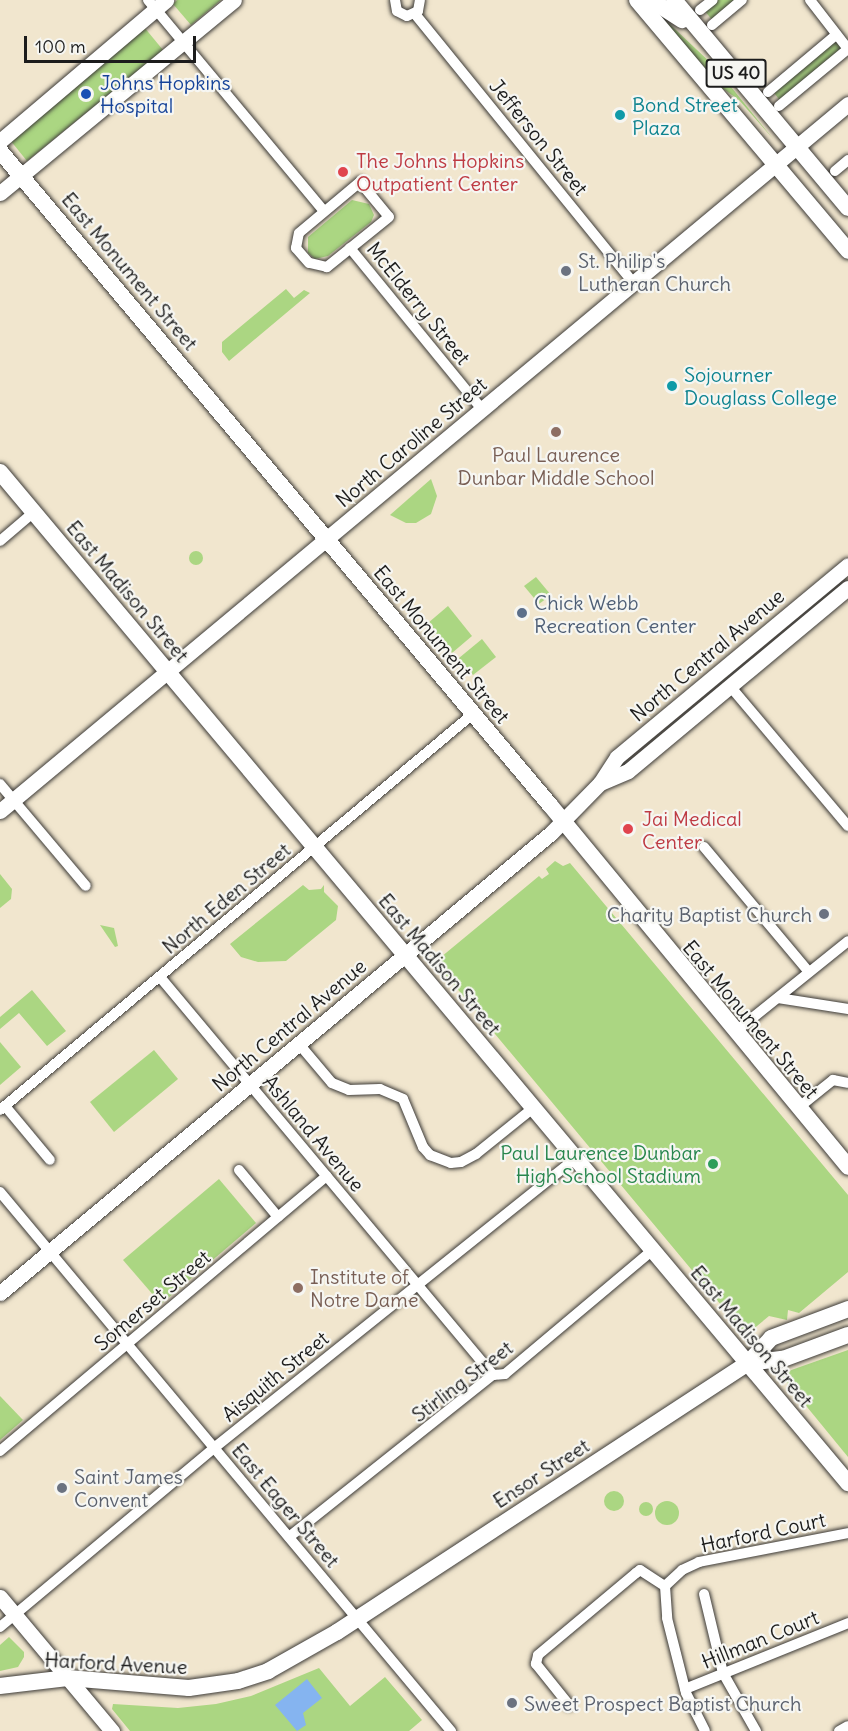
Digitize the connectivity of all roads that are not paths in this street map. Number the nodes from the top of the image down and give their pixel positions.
1 (234, 0) edge
2 (395, 0) edge
3 (420, 0) edge
4 (638, 0) edge
5 (651, 0) edge
6 (674, 0) edge
7 (712, 0) edge
8 (742, 0) edge
9 (810, 0) edge
10 (156, 3) edge
11 (700, 10) dead end
12 (415, 14) junction
13 (712, 25) dead end
14 (836, 35) junction
15 (183, 43) junction
16 (848, 49) edge
17 (720, 55) junction
18 (768, 92) dead end
19 (848, 105) edge
20 (779, 106) dead end
21 (0, 141) edge
22 (797, 147) junction
23 (0, 150) edge
24 (848, 160) edge
25 (776, 165) junction
26 (835, 171) dead end
27 (22, 176) junction
28 (0, 193) edge
29 (848, 208) edge
30 (324, 212) junction
31 (350, 248) junction
32 (848, 251) edge
33 (634, 283) junction
34 (482, 409) junction
35 (0, 471) edge
36 (34, 512) junction
37 (327, 538) junction
38 (0, 541) edge
39 (848, 565) edge
40 (848, 588) edge
41 (168, 672) junction
42 (730, 686) junction
43 (690, 696) junction
44 (701, 710) junction
45 (474, 713) junction
46 (600, 783) junction
47 (0, 784) edge
48 (14, 800) junction
49 (0, 811) edge
50 (563, 820) junction
51 (848, 826) edge
52 (704, 846) dead end
53 (315, 847) junction
54 (86, 886) dead end
55 (848, 941) edge
56 (406, 955) junction
57 (809, 972) junction
58 (160, 976) junction
59 (778, 998) junction
60 (848, 1009) edge
61 (735, 1032) junction
62 (299, 1044) junction
63 (848, 1083) edge
64 (250, 1085) junction
65 (533, 1107) junction
66 (2, 1108) edge
67 (798, 1108) junction
68 (840, 1147) edge
69 (576, 1158) junction
70 (50, 1161) dead end
71 (848, 1167) edge
72 (239, 1170) dead end
73 (327, 1176) junction
74 (0, 1192) edge
75 (278, 1217) junction
76 (652, 1250) junction
77 (50, 1252) junction
78 (418, 1285) junction
79 (0, 1293) edge
80 (848, 1309) edge
81 (848, 1335) edge
82 (127, 1344) junction
83 (748, 1363) junction
84 (493, 1376) junction
85 (214, 1448) junction
86 (0, 1451) edge
87 (848, 1483) edge
88 (848, 1533) edge
89 (289, 1537) junction
90 (665, 1586) junction
91 (704, 1594) dead end
92 (0, 1597) edge
93 (14, 1614) junction
94 (356, 1618) junction
95 (848, 1623) edge
96 (0, 1627) edge
97 (723, 1673) junction
98 (68, 1678) junction
99 (0, 1686) edge
100 (685, 1689) junction
101 (568, 1705) dead end
102 (848, 1726) edge
103 (112, 1731) edge
104 (451, 1731) edge
105 (705, 1731) edge
106 (756, 1731) edge
107 (839, 1731) edge

1 - 15 street
2 - 12 street, Jefferson Street
3 - 12 street
4 - 25 main road, US 40
5 - 17 main road
6 - 17 main road, US 40
7 - 11 street
8 - 13 street
9 - 14 street
10 - 15 street
10 - 21 street
12 - 33 street, Jefferson Street
14 - 16 street
14 - 18 street
15 - 27 street
15 - 30 street
16 - 20 street
17 - 22 main road, US 40
19 - 22 street, North Caroline Street
22 - 25 street, North Caroline Street
22 - 29 main road, US 40
23 - 27 main road, East Monument Street
24 - 26 street
25 - 32 main road, US 40
25 - 33 street, North Caroline Street
27 - 28 street
27 - 37 main road, East Monument Street
30 - 31 street
30 - 31 street
31 - 34 street, McElderry Street
33 - 34 street, North Caroline Street
34 - 37 street, North Caroline Street
35 - 36 main road, East Madison Street
36 - 38 street
36 - 41 main road, East Madison Street
37 - 41 street, North Caroline Street
37 - 45 main road, East Monument Street
39 - 43 street, North Central Avenue
40 - 42 street, North Central Avenue
41 - 48 street, North Caroline Street
41 - 53 main road, East Madison Street
42 - 44 street, North Central Avenue
42 - 51 street
43 - 44 street
43 - 46 street, North Central Avenue
44 - 46 street, North Central Avenue
45 - 50 main road, East Monument Street
45 - 53 street, North Eden Street
46 - 50 street, North Central Avenue
47 - 48 street
48 - 49 street, North Caroline Street
48 - 54 street
50 - 56 street, North Central Avenue
50 - 61 main road, East Monument Street
52 - 57 street
53 - 56 main road, East Madison Street
53 - 58 street, North Eden Street
55 - 57 street
56 - 62 street, North Central Avenue
56 - 65 main road, East Madison Street
57 - 59 street
58 - 64 street, Ashland Avenue
58 - 66 street, North Eden Street
59 - 60 street
59 - 61 street
61 - 67 main road, East Monument Street
62 - 64 street, North Central Avenue
62 - 65 street
63 - 67 street
64 - 73 street, Ashland Avenue
64 - 77 street, North Central Avenue
65 - 69 main road, East Madison Street
66 - 70 street
67 - 68 main road, East Monument Street
68 - 71 main road, East Monument Street
69 - 76 main road, East Madison Street
69 - 78 street, Aisquith Street
72 - 75 street
73 - 75 street, Somerset Street
73 - 78 street, Ashland Avenue
74 - 77 street, East Eager Street
75 - 82 street, Somerset Street
76 - 83 main road, East Madison Street
76 - 84 street, Stirling Street
77 - 79 street, North Central Avenue
77 - 82 street, East Eager Street
78 - 84 street, Ashland Avenue
78 - 85 street, Aisquith Street
80 - 83 main road, Ensor Street
81 - 83 main road, Ensor Street
82 - 85 street, East Eager Street
82 - 86 street, Somerset Street
83 - 87 main road, East Madison Street
83 - 94 main road, Ensor Street
84 - 89 street, Stirling Street
85 - 89 street, East Eager Street
85 - 93 street, Aisquith Street
88 - 90 street, Harford Court
89 - 94 street, East Eager Street
90 - 100 street
90 - 101 street
91 - 97 street
92 - 93 street
93 - 96 street, Aisquith Street
93 - 98 street
94 - 98 main road, Harford Avenue
94 - 104 street, East Eager Street
95 - 97 street, Hillman Court
97 - 100 street, Hillman Court
97 - 106 street
98 - 99 main road, Harford Avenue
98 - 103 street
100 - 105 street
102 - 107 street

